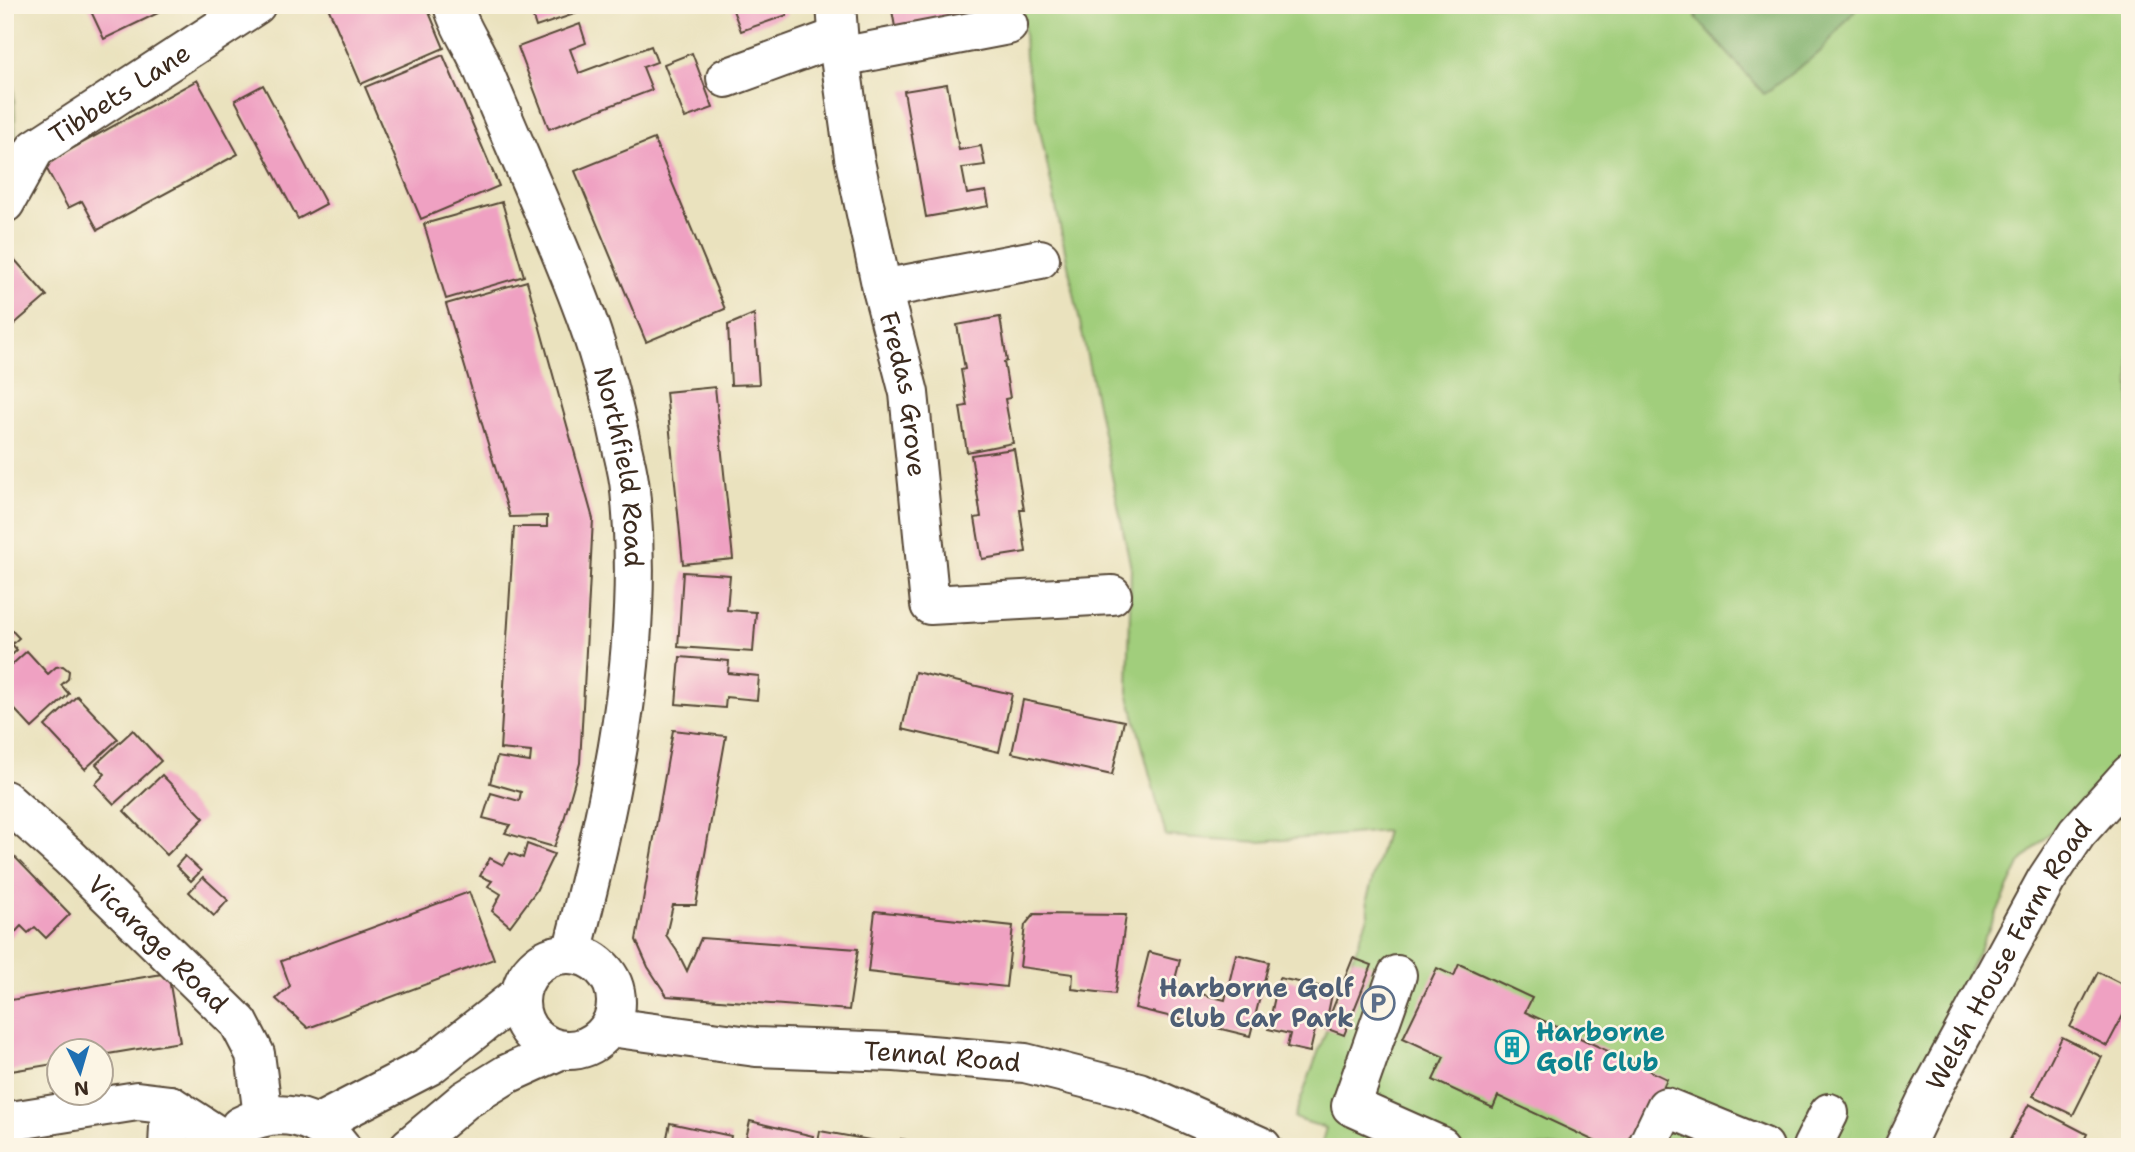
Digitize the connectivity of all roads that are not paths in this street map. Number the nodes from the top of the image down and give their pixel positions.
1 (256, 5) edge
2 (453, 5) edge
3 (1008, 25) dead end
4 (838, 33) edge
5 (726, 78) dead end
6 (5, 203) edge
7 (1040, 259) dead end
8 (883, 289) junction
9 (1112, 595) dead end
10 (2130, 774) edge
11 (5, 800) edge
12 (572, 953) junction
13 (1397, 975) dead end
14 (519, 995) junction
15 (610, 1027) junction
16 (560, 1050) junction
17 (170, 1105) junction
18 (1829, 1113) dead end
19 (263, 1116) junction
20 (5, 1122) edge
21 (329, 1135) edge
22 (1721, 1139) edge
23 (221, 1143) edge
24 (168, 1147) edge
25 (409, 1147) edge
26 (1262, 1147) edge
27 (1441, 1147) edge
28 (1647, 1147) edge
29 (1764, 1147) edge
30 (1812, 1147) edge
31 (1903, 1147) edge

1 - 6 street, Tibbets Lane
2 - 12 street, Northfield Road
3 - 4 street
4 - 5 street
4 - 8 street, Fredas Grove
7 - 8 street
8 - 9 street, Fredas Grove
10 - 31 street, Welsh House Farm Road
11 - 19 street, Vicarage Road
12 - 14 street
12 - 15 street
13 - 27 street
14 - 16 street
14 - 21 street
15 - 16 street
15 - 26 street, Tennal Road
16 - 25 street
17 - 20 street
17 - 23 street
17 - 24 street
18 - 30 street
19 - 21 street
19 - 23 street
22 - 28 street
22 - 29 street

